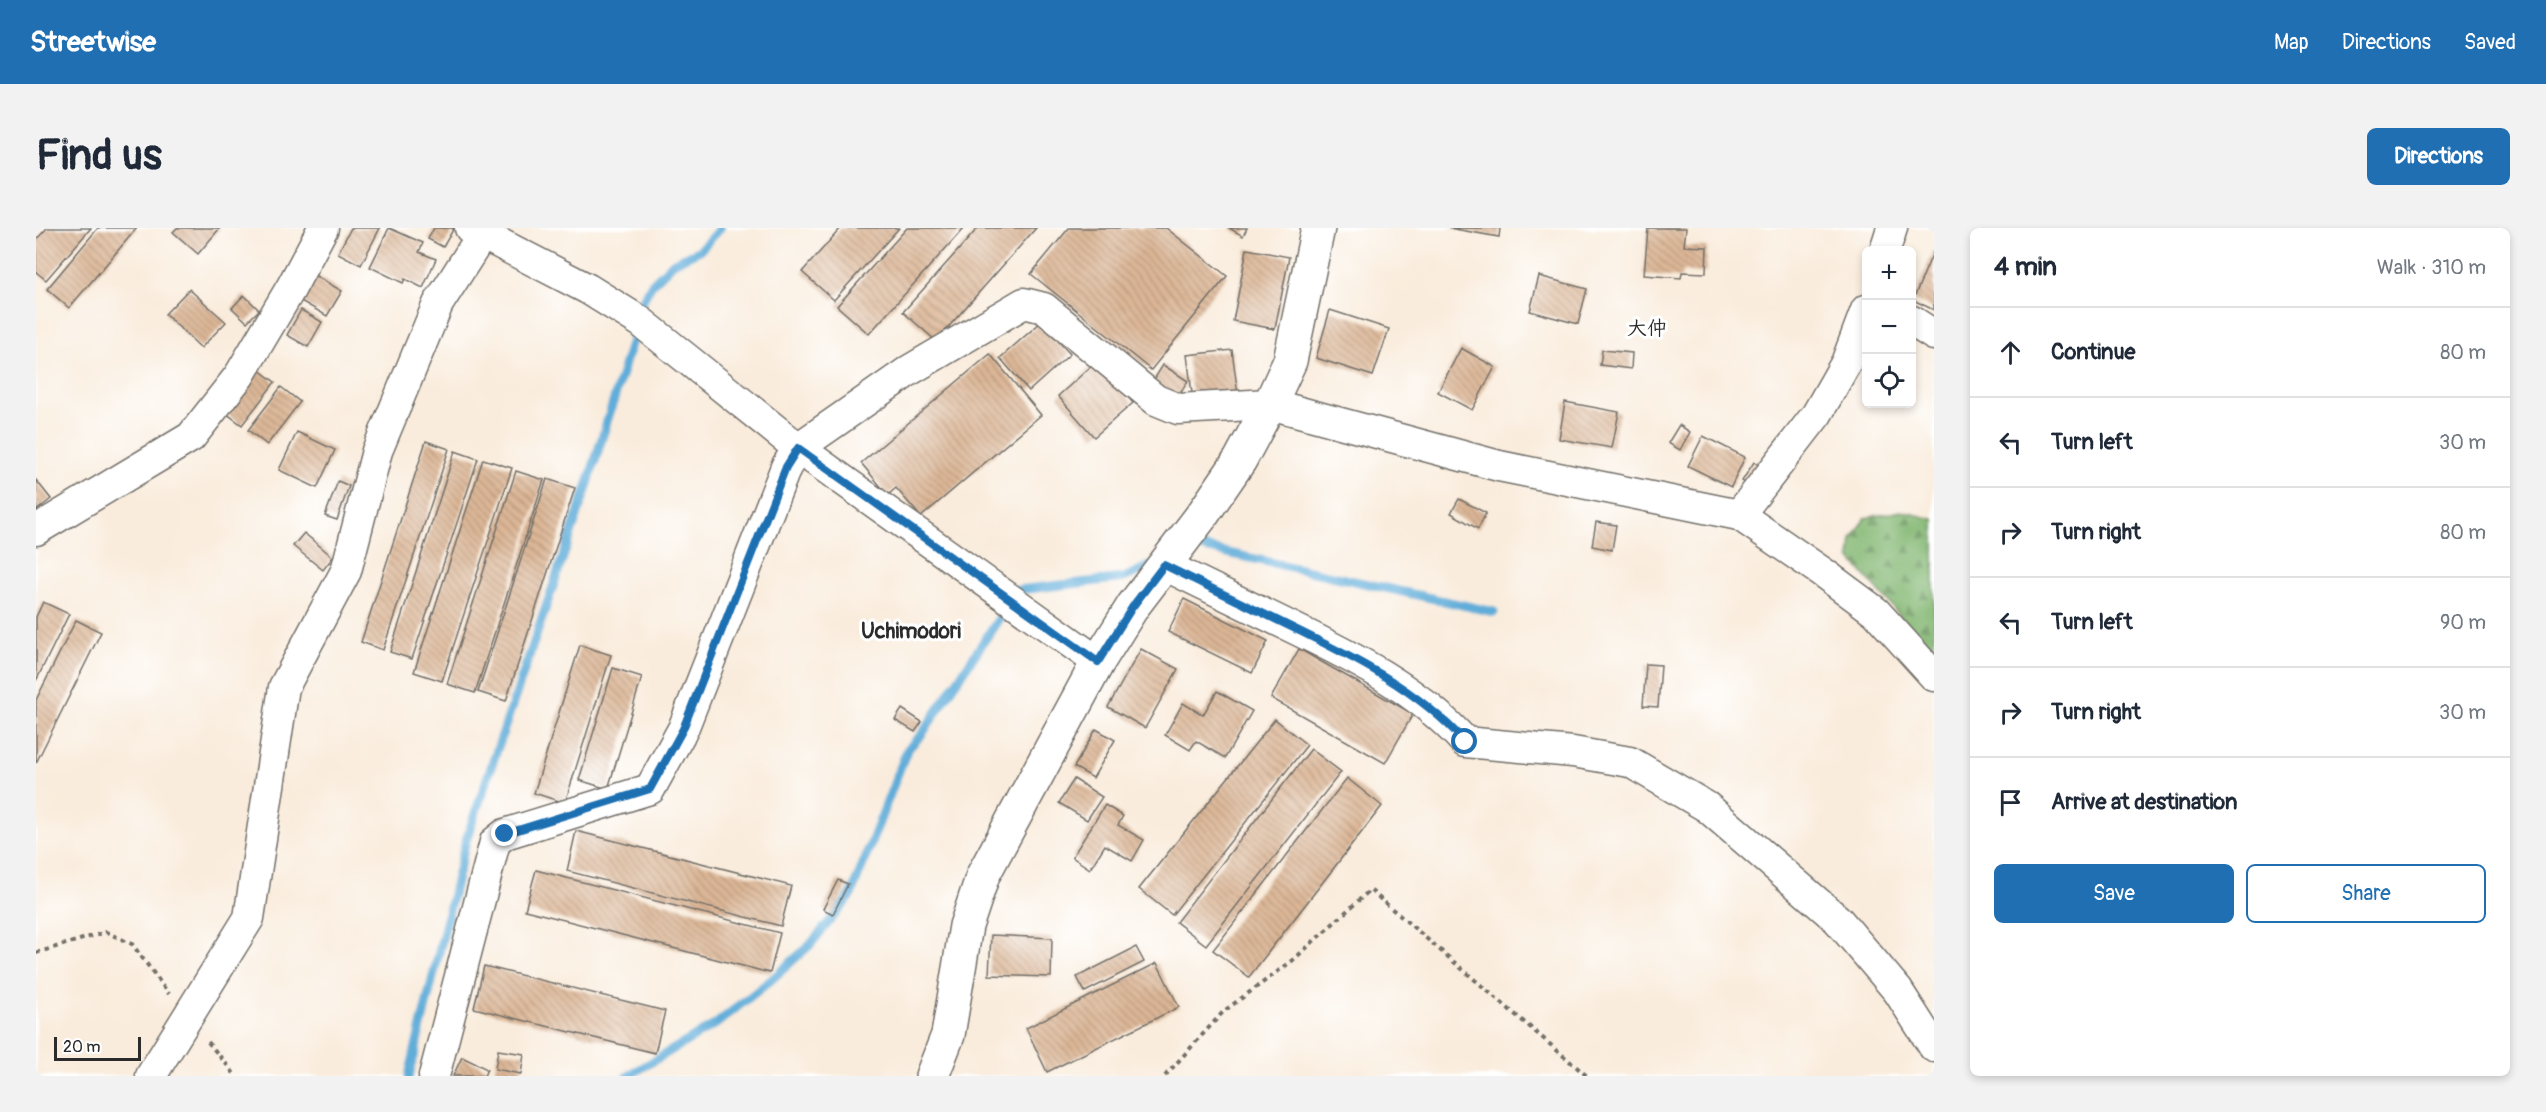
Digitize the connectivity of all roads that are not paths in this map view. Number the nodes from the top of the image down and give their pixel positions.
1 (323, 228) edge
2 (1318, 228) edge
3 (1892, 228) edge
4 (476, 231) edge
5 (1887, 246) edge
6 (1862, 321) edge
7 (1916, 324) edge
8 (1934, 335) edge
9 (1269, 404) junction
10 (798, 448) junction
11 (1739, 515) junction
12 (36, 530) edge
13 (1164, 565) junction
14 (1098, 662) junction
15 (1934, 676) edge
16 (1934, 1047) edge
17 (151, 1076) edge
18 (434, 1076) edge
19 (932, 1076) edge

1 - 12 street
2 - 9 street
3 - 5 street
4 - 10 street
4 - 17 street
6 - 11 street
7 - 8 street
9 - 10 street
9 - 11 street
9 - 13 street
10 - 14 street
10 - 18 street
11 - 15 street
13 - 14 street
13 - 16 street
14 - 19 street

